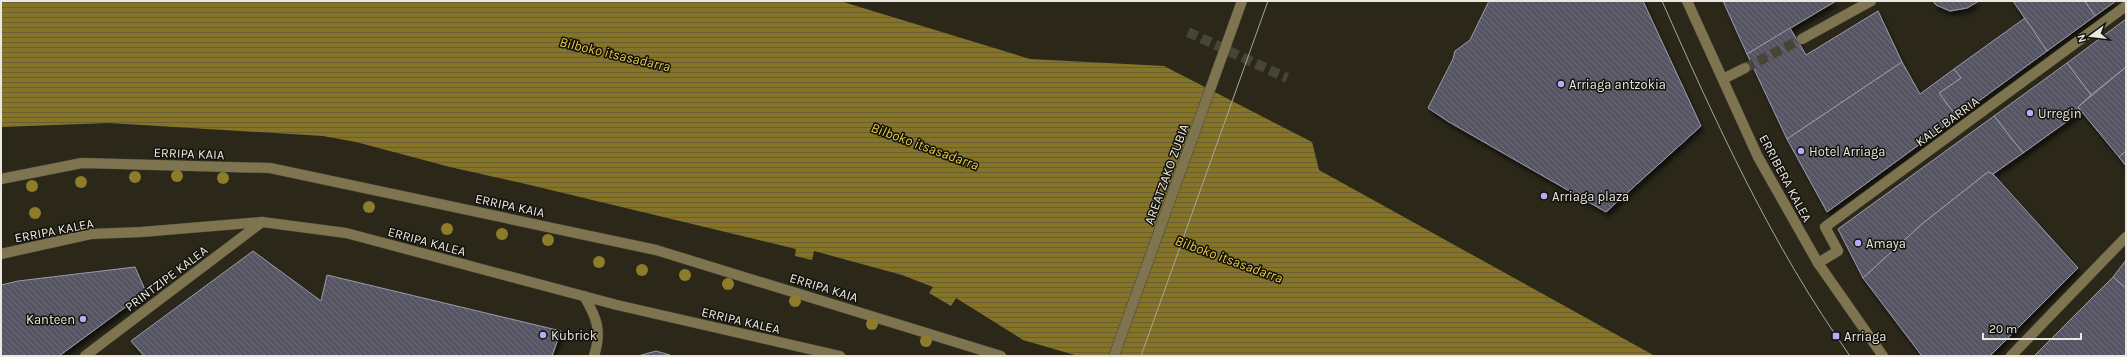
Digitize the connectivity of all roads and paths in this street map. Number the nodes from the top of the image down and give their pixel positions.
1 (1242, 1) edge
2 (1687, 1) edge
3 (1871, 1) edge
4 (2126, 6) edge
5 (1802, 39) tunnel mouth
6 (1745, 68) tunnel mouth
7 (1723, 79) junction
8 (1, 178) edge
9 (262, 222) junction
10 (2126, 237) edge
11 (1, 254) edge
12 (1818, 263) junction
13 (584, 296) junction
14 (85, 356) edge
15 (594, 356) edge
16 (840, 356) edge
17 (1001, 356) edge
18 (1114, 356) edge
19 (1883, 356) edge
20 (2010, 356) edge

1 - 18 street, AREATZAKO ZUBIA, bridge
2 - 7 street, ERRIBERA KALEA
3 - 5 street
4 - 12 street, KALE BARRIA
6 - 7 street
7 - 12 street, ERRIBERA KALEA
8 - 17 street, ERRIPA KAIA
9 - 11 street, ERRIPA KALEA
9 - 13 street, ERRIPA KALEA
9 - 14 street, PRINTZIPE KALEA
10 - 20 street
12 - 19 street, ERRIBERA KALEA
13 - 15 street
13 - 16 street, ERRIPA KALEA

